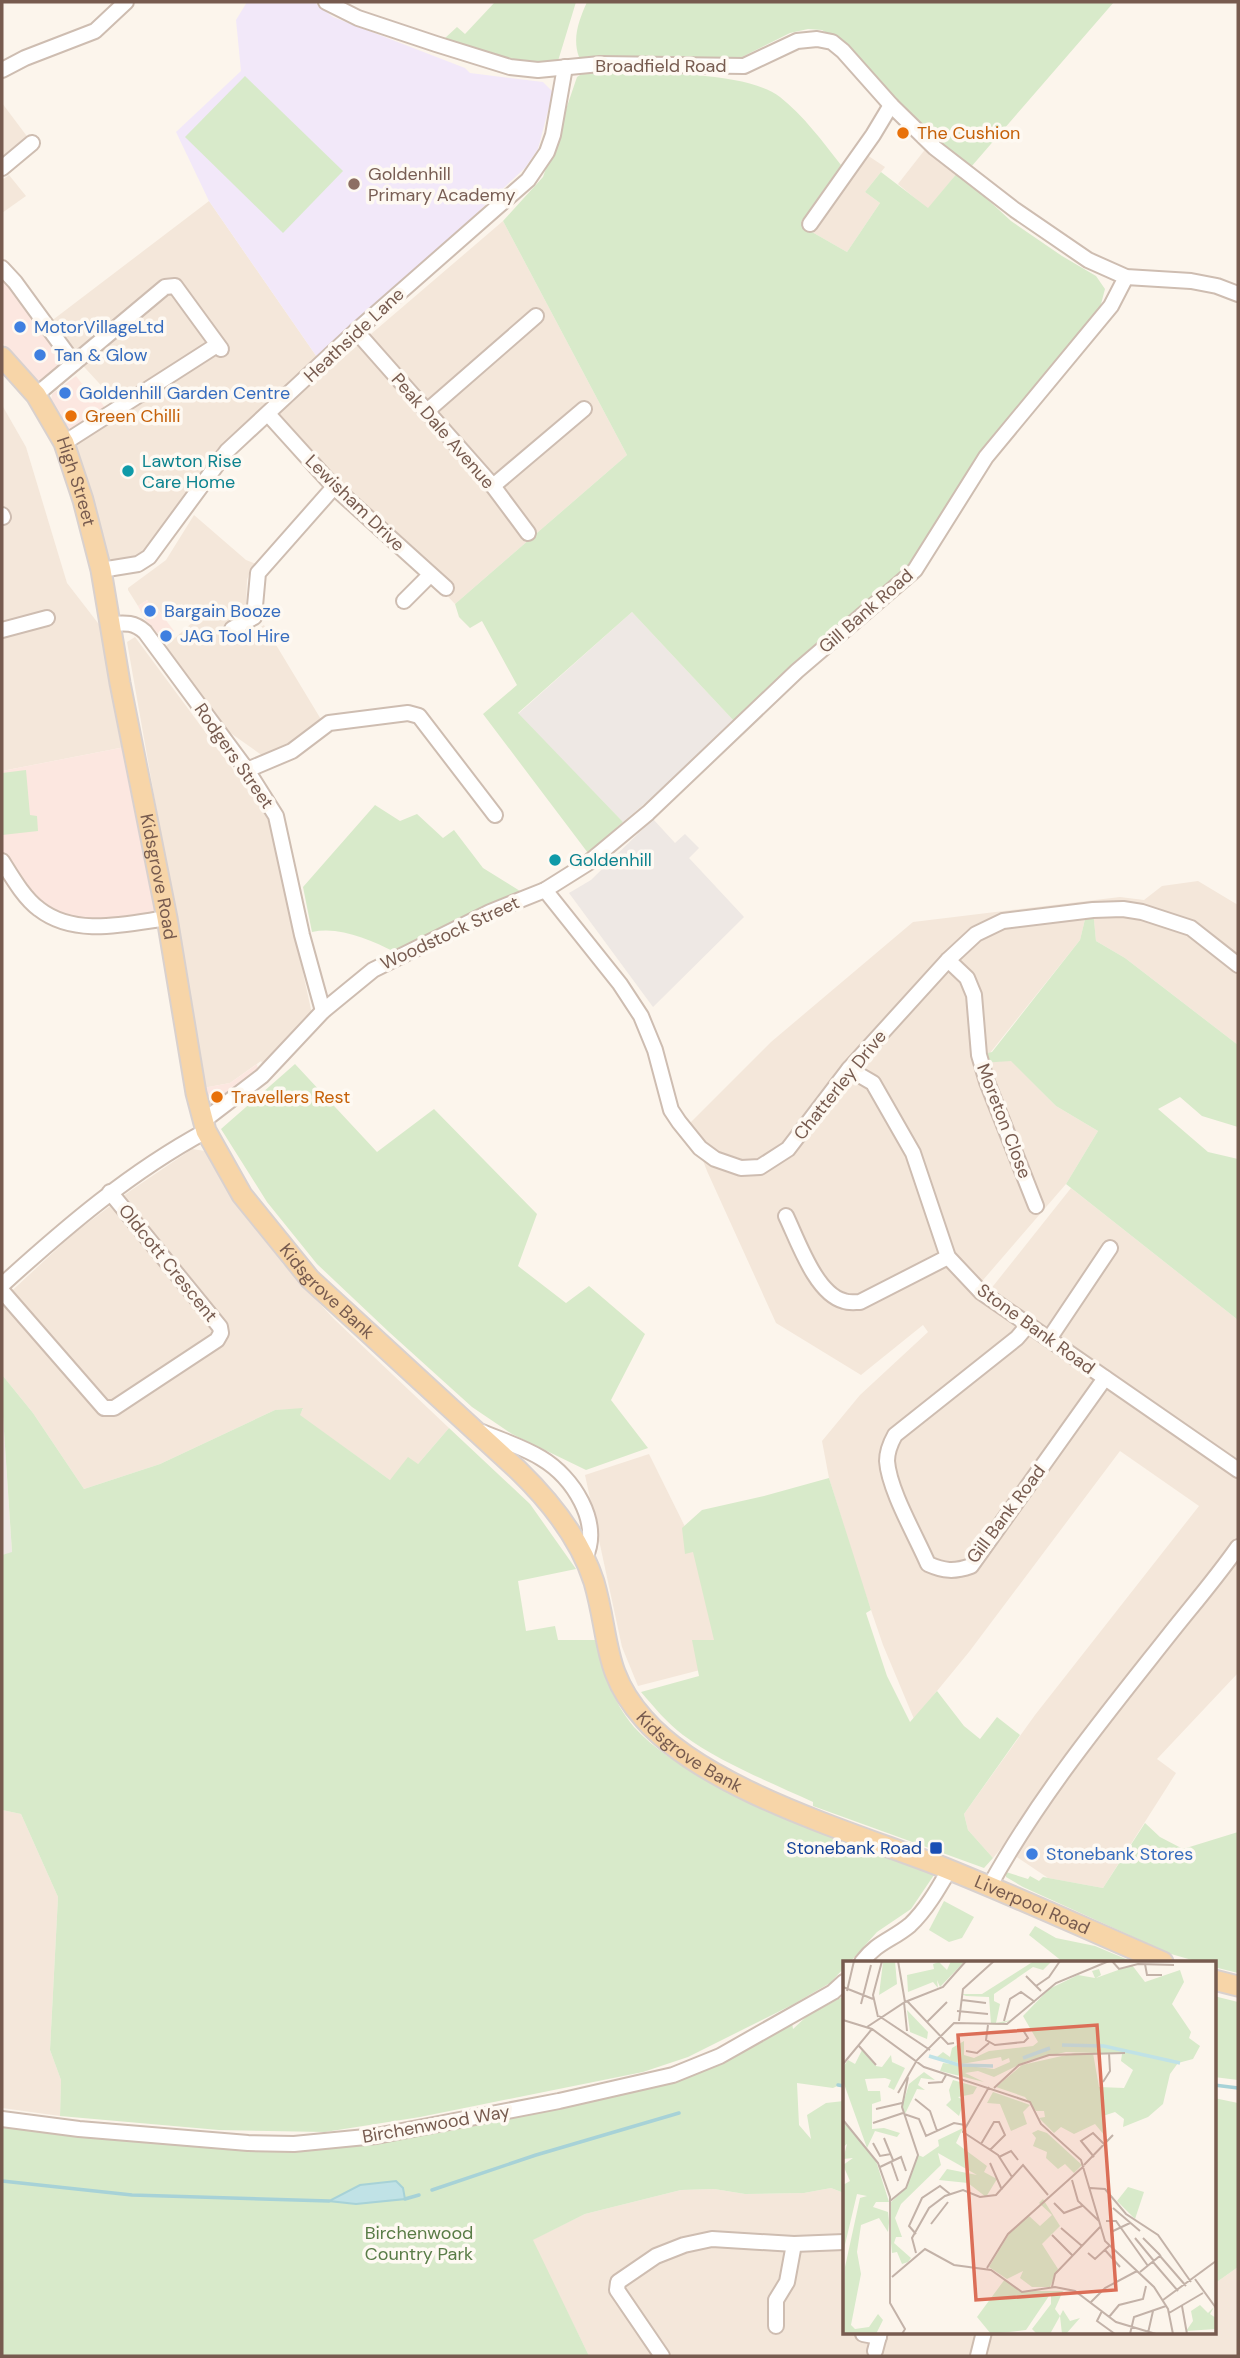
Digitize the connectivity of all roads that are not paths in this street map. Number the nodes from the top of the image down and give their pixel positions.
1 (126, 2) edge
2 (326, 2) edge
3 (565, 67) junction
4 (2, 70) edge
5 (891, 105) junction
6 (32, 143) dead end
7 (2, 168) edge
8 (810, 224) dead end
9 (2, 268) edge
10 (1126, 277) junction
11 (1238, 294) edge
12 (536, 316) dead end
13 (356, 331) junction
14 (2, 357) edge
15 (75, 363) junction
16 (36, 395) junction
17 (584, 409) dead end
18 (427, 411) junction
19 (268, 414) junction
20 (64, 443) junction
21 (493, 486) junction
22 (334, 487) junction
23 (528, 533) dead end
24 (101, 570) junction
25 (430, 575) junction
26 (446, 588) dead end
27 (404, 601) dead end
28 (47, 618) dead end
29 (111, 624) junction
30 (232, 629) dead end
31 (2, 630) edge
32 (247, 770) junction
33 (495, 815) dead end
34 (2, 861) edge
35 (545, 890) junction
36 (167, 918) junction
37 (948, 960) junction
38 (1238, 965) edge
39 (323, 1011) junction
40 (849, 1069) junction
41 (204, 1126) junction
42 (110, 1192) junction
43 (1036, 1206) dead end
44 (786, 1216) dead end
45 (1110, 1248) dead end
46 (948, 1257) junction
47 (2, 1285) edge
48 (2, 1291) edge
49 (1029, 1324) junction
50 (1049, 1339) junction
51 (1105, 1378) junction
52 (473, 1429) junction
53 (1238, 1470) edge
54 (1236, 1554) edge
55 (585, 1558) junction
56 (898, 1850) joint
57 (949, 1870) junction
58 (989, 1887) junction
59 (863, 1961) edge
60 (1161, 1961) edge
61 (1216, 1980) edge
62 (843, 1984) edge
63 (1238, 1986) edge
64 (2, 2119) edge
65 (843, 2242) edge
66 (794, 2244) junction
67 (776, 2326) dead end
68 (863, 2334) dead end
69 (984, 2334) edge
70 (878, 2340) edge
71 (662, 2356) edge
72 (978, 2356) edge

1 - 4 street
2 - 3 street, Broadfield Road
3 - 5 street, Broadfield Road
3 - 13 street, Heathside Lane
5 - 8 street
5 - 10 street, Broadfield Road
6 - 7 street
9 - 15 street
10 - 11 street
10 - 35 street, Gill Bank Road
12 - 18 street
13 - 18 street, Peak Dale Avenue
13 - 19 street, Heathside Lane
14 - 16 main road, High Street
15 - 16 street
15 - 20 street
16 - 20 main road, High Street
17 - 21 street
18 - 21 street, Peak Dale Avenue
19 - 22 street, Lewisham Drive
19 - 24 street, Heathside Lane
20 - 24 main road, High Street
21 - 23 street, Peak Dale Avenue
22 - 25 street, Lewisham Drive
22 - 30 street
24 - 29 main road, High Street
25 - 26 street, Lewisham Drive
25 - 27 street
28 - 31 street
29 - 32 street, Rodgers Street
29 - 36 main road, Kidsgrove Road
32 - 33 street
32 - 39 street, Rodgers Street
34 - 36 street
35 - 39 street, Woodstock Street
35 - 40 street, Chatterley Drive
36 - 41 main road, Kidsgrove Road
37 - 38 street, Chatterley Drive
37 - 40 street, Chatterley Drive
37 - 43 street, Moreton Close
39 - 41 street, Woodstock Street
40 - 46 street, Stone Bank Road
41 - 42 street, Woodstock Street
41 - 52 main road, Kidsgrove Bank
42 - 47 street, Woodstock Street
42 - 48 street, Oldcott Crescent
44 - 46 street
45 - 50 street
46 - 49 street, Stone Bank Road
49 - 50 street, Stone Bank Road
49 - 51 street, Gill Bank Road
50 - 51 street, Stone Bank Road
51 - 53 street, Stone Bank Road
52 - 55 main road, Kidsgrove Bank
52 - 55 street, Kidsgrove Bank
54 - 58 street
55 - 56 main road, Kidsgrove Bank
56 - 57 main road, Liverpool Road
57 - 58 main road, Liverpool Road
57 - 59 street
58 - 60 main road, Liverpool Road
61 - 63 main road
62 - 64 street, Birchenwood Way
65 - 66 street
66 - 67 street
66 - 71 street
68 - 70 street
69 - 72 street

